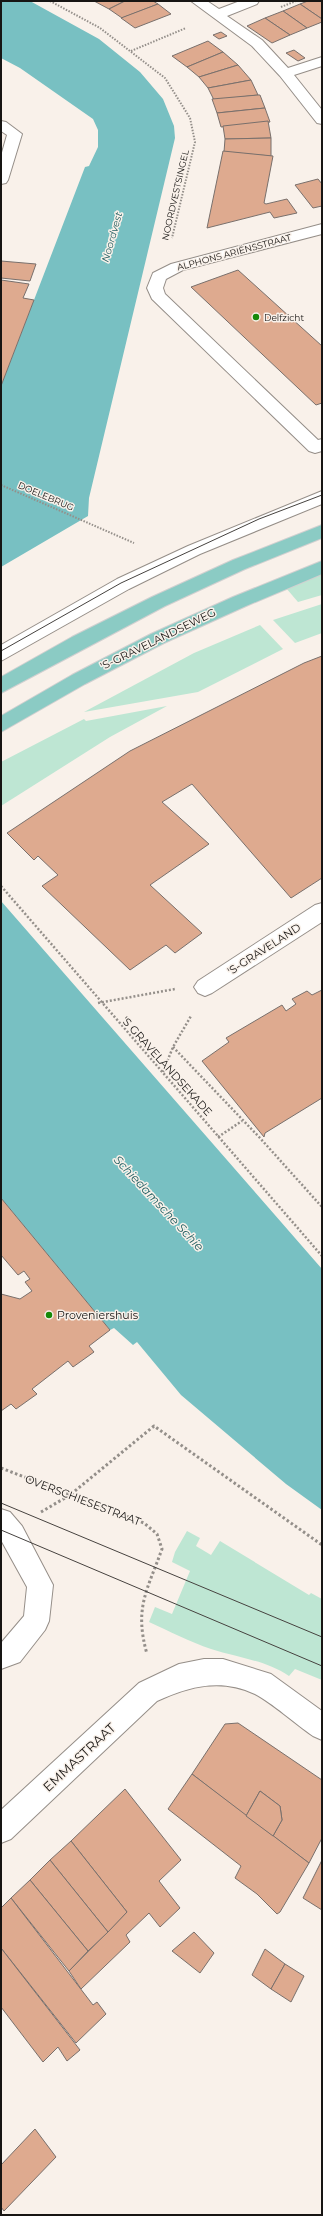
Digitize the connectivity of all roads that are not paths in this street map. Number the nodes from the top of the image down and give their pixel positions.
1 (198, 1) edge
2 (252, 1) edge
3 (218, 15) junction
4 (322, 61) edge
5 (285, 73) junction
6 (322, 120) edge
7 (1, 125) edge
8 (1, 180) edge
9 (322, 229) edge
10 (322, 445) edge
11 (322, 497) edge
12 (322, 531) edge
13 (322, 567) edge
14 (1, 654) edge
15 (1, 686) edge
16 (1, 725) edge
17 (322, 911) edge
18 (205, 987) road end
19 (1, 1521) edge
20 (1, 1656) edge
21 (322, 1727) edge
22 (1, 1829) edge

1 - 3 street
2 - 3 street
3 - 5 street
4 - 5 street
5 - 6 street
7 - 8 street
9 - 10 street, ALPHONS ARIËNSSTRAAT
11 - 14 street
12 - 15 main road
13 - 16 main road, 'S-GRAVELANDSEWEG
17 - 18 street, 'S-GRAVELAND
19 - 20 street
21 - 22 street, EMMASTRAAT

